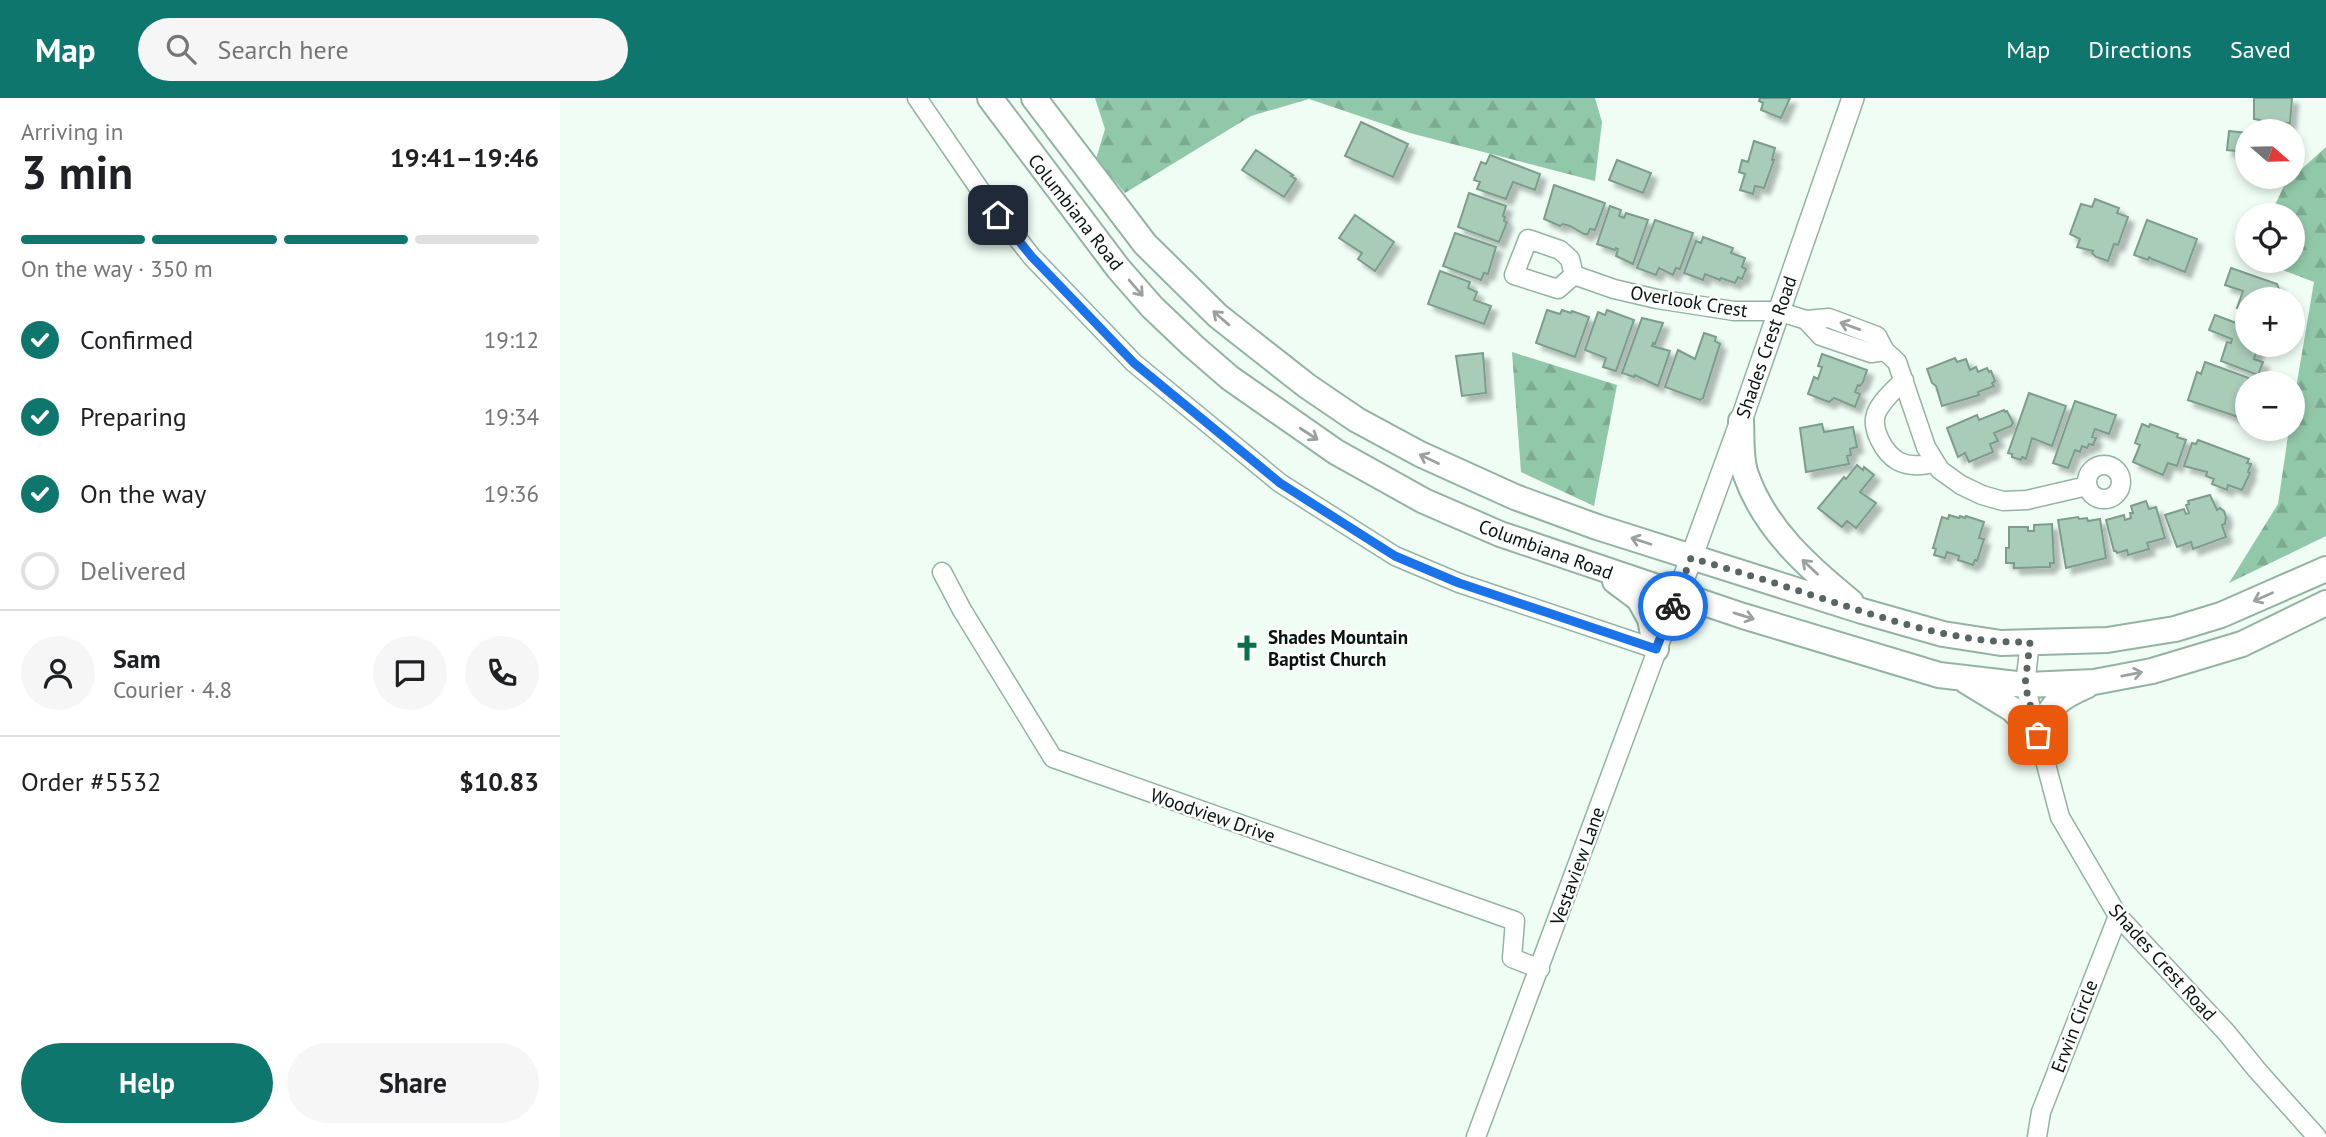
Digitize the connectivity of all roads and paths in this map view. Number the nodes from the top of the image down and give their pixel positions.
1 (917, 98) edge
2 (990, 98) edge
3 (1034, 98) edge
4 (1853, 98) edge
5 (1574, 275) dead end
6 (1778, 311) junction
7 (1255, 347) junction
8 (1230, 378) junction
9 (1904, 380) junction
10 (1741, 421) junction
11 (1935, 462) junction
12 (2087, 486) dead end
13 (1515, 497) junction
14 (1500, 534) junction
15 (1691, 558) junction
16 (1601, 569) junction
17 (2326, 569) edge
18 (942, 572) dead end
19 (1678, 594) junction
20 (2326, 603) edge
21 (1862, 611) junction
22 (2030, 642) junction
23 (1656, 649) junction
24 (1960, 677) junction
25 (2094, 682) junction
26 (2025, 685) junction
27 (2038, 735) junction
28 (2118, 916) junction
29 (1540, 969) junction
30 (1476, 1137) edge
31 (2037, 1137) edge
32 (2317, 1137) edge

1 - 23 street
2 -> 8 main road, Columbiana Road
7 -> 3 main road, Columbiana Road
4 - 6 street, Shades Crest Road
5 - 6 street, Overlook Crest
6 - 9 street, Overlook Crest
6 - 10 street, Shades Crest Road
7 - 8 main road
13 -> 7 main road, Columbiana Road
8 -> 14 main road, Columbiana Road
9 - 11 street, Overlook Crest
9 - 11 street
10 - 15 street, Shades Crest Road
21 -> 10 main road
11 - 12 street, Overlook Crest
13 - 14 main road
15 -> 13 main road, Columbiana Road
14 - 16 main road, Columbiana Road
15 - 19 street, Shades Crest Road
15 - 21 main road, Columbiana Road
16 - 19 main road, Columbiana Road
16 - 23 main road
17 -> 22 main road, Columbiana Road
18 - 29 street, Woodview Drive
19 - 23 street, Vestaview Lane
19 -> 24 main road, Columbiana Road
25 -> 20 main road, Columbiana Road
21 - 22 main road, Columbiana Road
22 - 26 street, Shades Crest Road
23 - 29 street, Vestaview Lane
24 - 26 main road, Columbiana Road
24 - 27 main road
25 - 26 main road, Columbiana Road
25 - 27 main road
26 - 27 street, Shades Crest Road
27 - 28 street, Shades Crest Road
28 - 31 street, Erwin Circle
28 - 32 street, Shades Crest Road
29 - 30 street, Vestaview Lane

